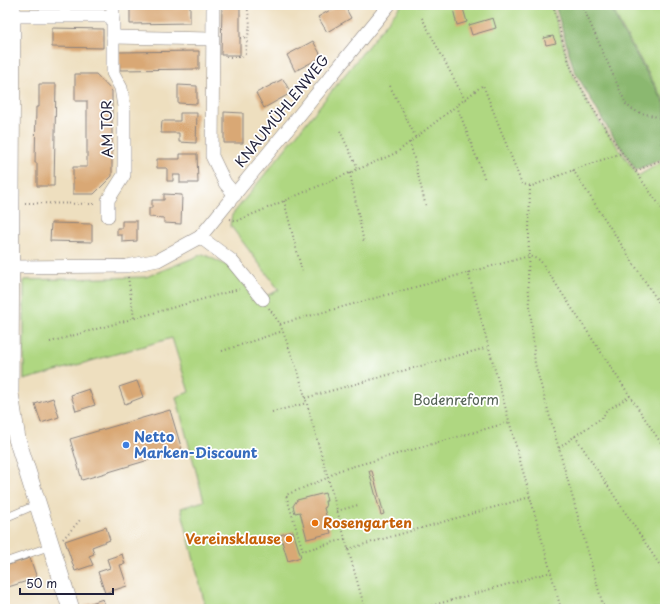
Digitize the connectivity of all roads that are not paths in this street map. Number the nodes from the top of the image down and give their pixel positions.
1 (213, 5) edge
2 (389, 5) edge
3 (12, 10) edge
4 (113, 10) edge
5 (113, 37) junction
6 (212, 39) junction
7 (9, 70) edge
8 (235, 195) junction
9 (108, 210) road end
10 (200, 237) junction
11 (10, 267) junction
12 (8, 292) edge
13 (262, 299) road end
14 (38, 504) junction
15 (5, 518) edge
16 (56, 543) junction
17 (5, 562) edge
18 (71, 609) edge

1 - 6 street
2 - 8 street, KNAUMÜHLENWEG
3 - 4 street, AM TOR
3 - 7 street
4 - 5 street, AM TOR
5 - 6 street
5 - 9 street, AM TOR
6 - 8 street
7 - 11 street
8 - 10 street, KNAUMÜHLENWEG
10 - 11 street, KNAUMÜHLENWEG
10 - 13 street
11 - 12 street
12 - 14 street
14 - 15 lane
14 - 16 street
16 - 17 lane
16 - 18 street

